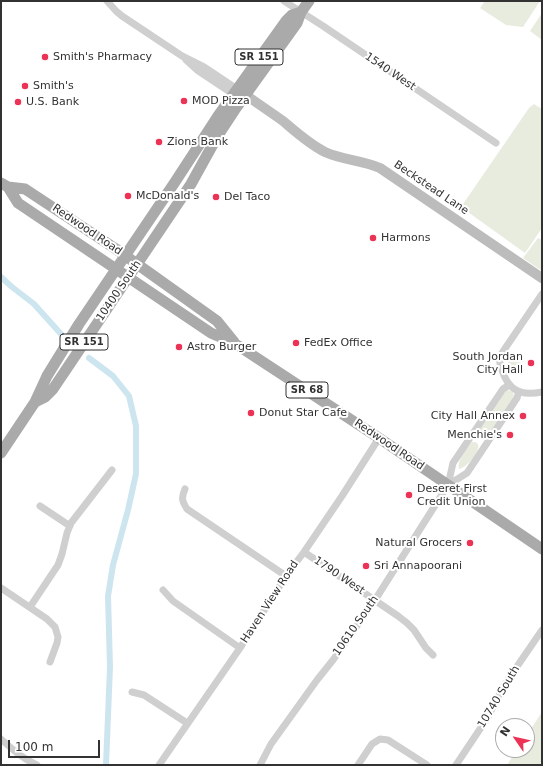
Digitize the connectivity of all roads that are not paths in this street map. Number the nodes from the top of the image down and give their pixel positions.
1 (107, 1) edge
2 (284, 1) edge
3 (309, 1) edge
4 (301, 12) junction
5 (239, 95) junction
6 (496, 143) dead end
7 (4, 185) edge
8 (125, 256) junction
9 (137, 265) junction
10 (116, 269) junction
11 (128, 278) junction
12 (542, 278) edge
13 (542, 294) edge
14 (234, 343) junction
15 (509, 385) junction
16 (519, 391) junction
17 (542, 392) edge
18 (35, 402) junction
19 (379, 438) junction
20 (1, 453) edge
21 (112, 470) dead end
22 (448, 485) junction
23 (185, 489) dead end
24 (40, 506) dead end
25 (70, 526) junction
26 (542, 549) edge
27 (304, 552) junction
28 (286, 576) junction
29 (1, 588) edge
30 (163, 590) dead end
31 (375, 600) junction
32 (30, 607) junction
33 (542, 630) edge
34 (240, 648) junction
35 (433, 655) dead end
36 (50, 662) dead end
37 (132, 692) dead end
38 (187, 723) junction
39 (1, 739) edge
40 (37, 765) edge
41 (159, 765) edge
42 (260, 765) edge
43 (358, 765) edge
44 (427, 765) edge
45 (456, 765) edge

1 - 5 street, Beckstead Lane
2 - 4 street, 1540 West
3 - 4 main road, SR 151
4 - 5 main road, 10400 South / SR 151
4 - 5 main road, 10400 South / SR 151
4 - 6 street, 1540 West
5 - 8 main road, 10400 South / SR 151
5 - 9 main road, 10400 South / SR 151
5 - 12 street, Beckstead Lane
7 - 8 main road, Redwood Road / SR 68
7 - 10 main road, Redwood Road / SR 68
8 - 9 main road, Redwood Road / SR 68
8 - 10 main road, 10400 South / SR 151
9 - 11 main road, 10400 South / SR 151
9 - 14 main road, Redwood Road / SR 68
10 - 11 main road, Redwood Road / SR 68
10 - 18 main road, 10400 South / SR 151
11 - 14 main road, Redwood Road / SR 68
11 - 18 main road, 10400 South / SR 151
13 - 15 street
14 - 19 main road, Redwood Road / SR 68
15 - 16 street
15 - 22 street
16 - 17 street
16 - 22 street
18 - 20 main road, SR 151
19 - 22 main road, Redwood Road / SR 68
19 - 27 street, Haven View Road
21 - 25 street
22 - 26 main road, Redwood Road / SR 68
22 - 31 street, 10610 South
23 - 28 street
24 - 25 street
25 - 32 street
27 - 28 street, Haven View Road
27 - 31 street, 1790 West
28 - 34 street, Haven View Road
29 - 32 street
30 - 34 street
31 - 35 street, 1790 West
31 - 42 street, 10610 South
32 - 36 street
33 - 45 street, 10740 South
34 - 38 street, Haven View Road
37 - 38 street
38 - 41 street, Haven View Road
39 - 40 street
43 - 44 street

